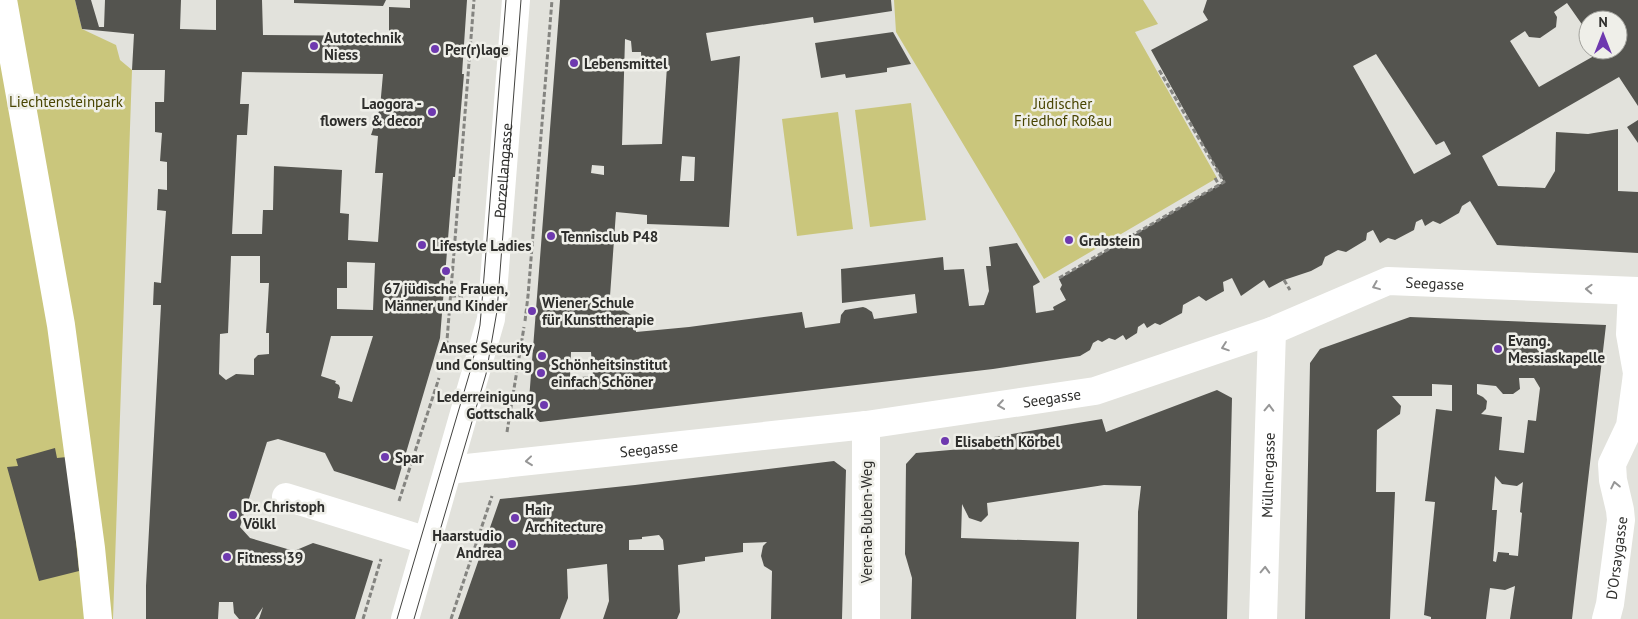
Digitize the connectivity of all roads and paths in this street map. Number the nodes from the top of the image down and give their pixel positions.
1 (3, 0) edge
2 (474, 0) edge
3 (516, 0) edge
4 (1158, 68) dead end
5 (1215, 178) dead end
6 (1219, 185) junction
7 (1059, 278) dead end
8 (1635, 291) edge
9 (1272, 330) junction
10 (446, 356) dead end
11 (440, 374) dead end
12 (866, 425) junction
13 (448, 470) junction
14 (494, 488) dead end
15 (286, 497) dead end
16 (390, 529) junction
17 (428, 541) junction
18 (98, 619) edge
19 (363, 619) edge
20 (405, 619) edge
21 (451, 619) edge
22 (866, 619) edge
23 (1263, 619) edge
24 (1606, 619) edge

1 - 18 street
2 - 10 path
3 - 13 street, Porzellangasse
4 - 6 path
5 - 6 path
6 - 7 path
8 -> 9 street, Seegasse
24 -> 8 street, D'Orsaygasse
9 -> 12 street, Seegasse
23 -> 9 street, Müllnergasse
11 - 16 path
12 -> 13 street, Seegasse
12 - 22 street, Verena-Buben-Weg
13 - 17 street, Porzellangasse
14 - 21 path
15 - 16 street
16 - 17 street
16 - 19 path
17 - 20 street, Porzellangasse

